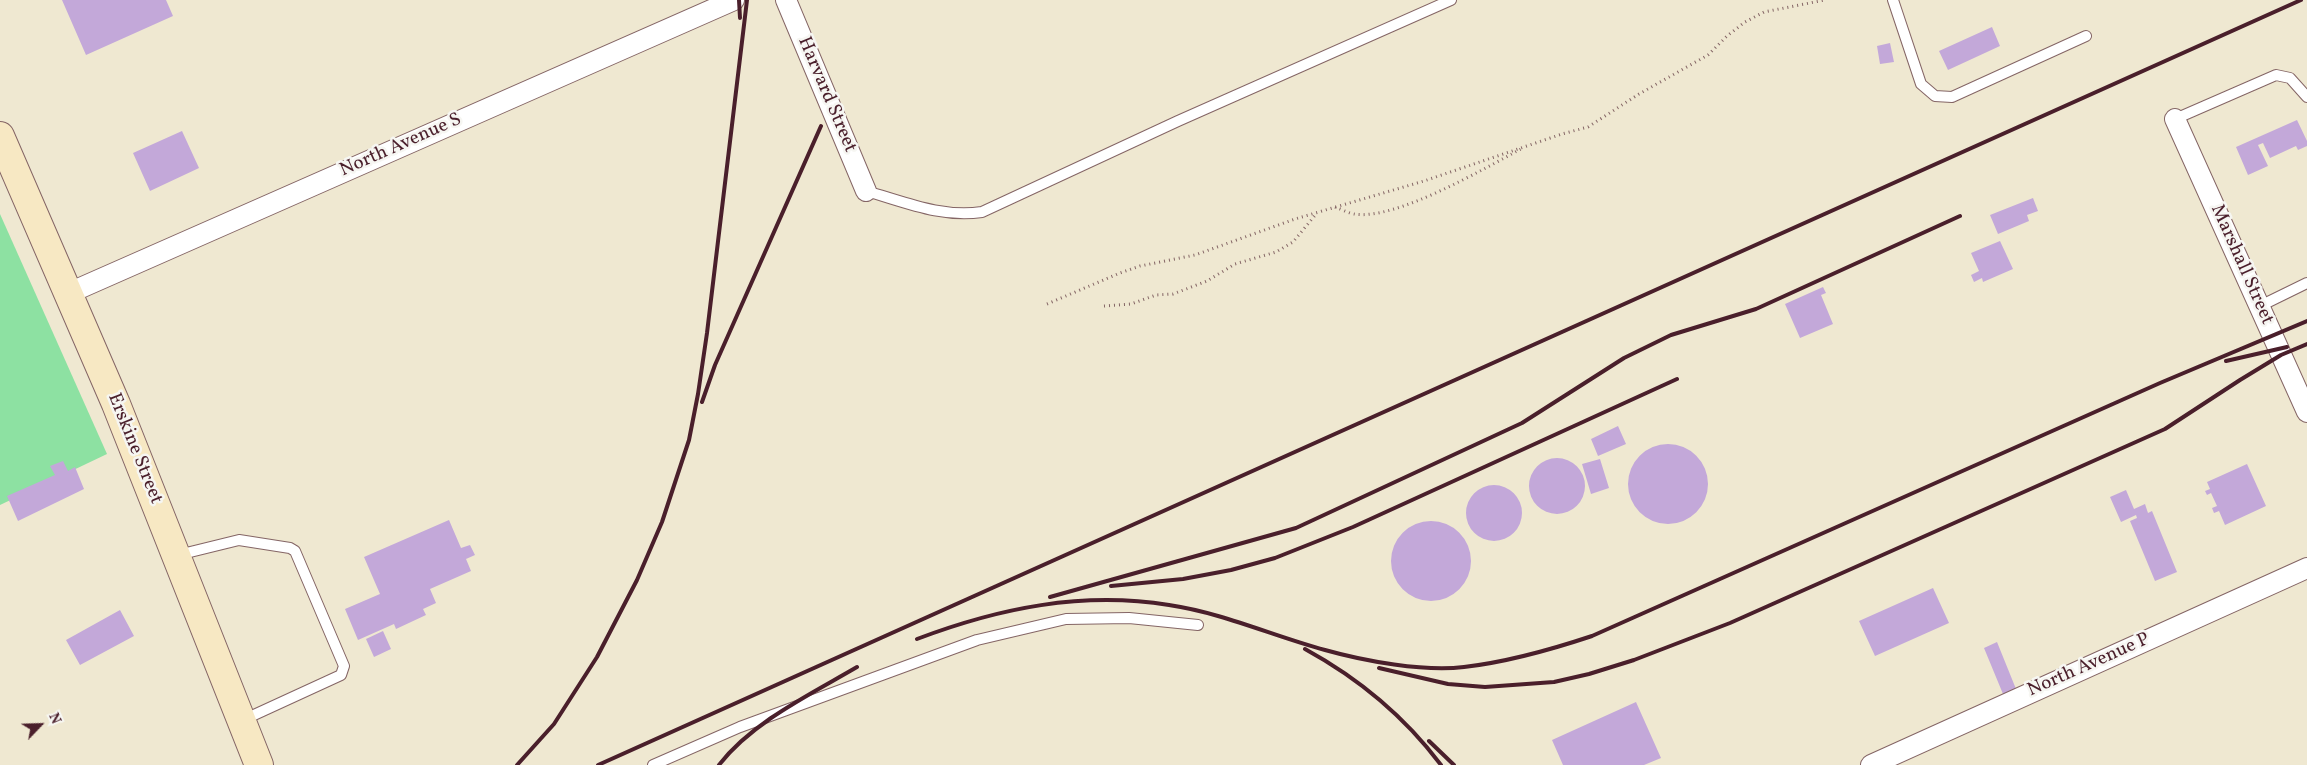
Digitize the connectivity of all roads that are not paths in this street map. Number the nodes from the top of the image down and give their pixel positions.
1 (734, 0) edge
2 (786, 0) edge
3 (1450, 0) edge
4 (1893, 0) edge
5 (2086, 36) dead end
6 (2307, 96) edge
7 (2175, 119) joint
8 (0, 136) edge
9 (866, 191) joint
10 (2307, 283) edge
11 (69, 293) junction
12 (2260, 306) junction
13 (2307, 412) edge
14 (177, 555) junction
15 (2307, 568) edge
16 (1198, 625) dead end
17 (242, 721) junction
18 (259, 765) edge
19 (654, 765) edge
20 (1871, 765) edge

1 - 11 street, North Avenue S
2 - 9 street, Harvard Street
3 - 9 lane
4 - 5 lane
6 - 7 lane
7 - 12 street, Marshall Street
8 - 11 main road, Erskine Street
10 - 12 lane
11 - 14 main road, Erskine Street
12 - 13 street, Marshall Street
14 - 17 main road, Erskine Street
14 - 17 lane
15 - 20 street, North Avenue P
16 - 19 lane
17 - 18 main road, Erskine Street

